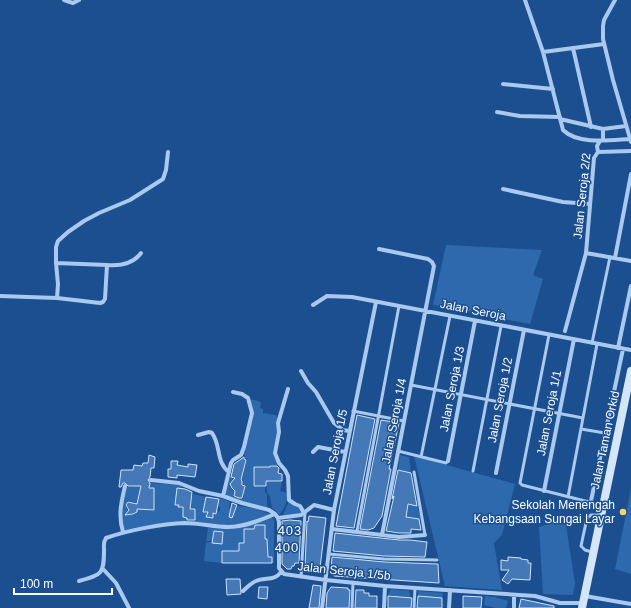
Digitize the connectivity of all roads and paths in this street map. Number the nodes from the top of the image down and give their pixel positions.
1 (64, 0) edge
2 (79, 0) edge
3 (525, 0) edge
4 (615, 0) edge
5 (604, 44) junction
6 (573, 48) junction
7 (543, 52) junction
8 (503, 84) dead end
9 (553, 89) junction
10 (497, 112) dead end
11 (560, 118) junction
12 (626, 126) junction
13 (591, 127) junction
14 (603, 129) junction
15 (602, 140) junction
16 (630, 140) edge
17 (631, 151) edge
18 (168, 152) dead end
19 (598, 152) junction
20 (631, 174) edge
21 (503, 189) dead end
22 (590, 204) junction
23 (379, 250) dead end
24 (141, 253) dead end
25 (586, 253) junction
26 (613, 258) junction
27 (631, 261) edge
28 (56, 263) junction
29 (107, 265) junction
30 (631, 286) edge
31 (0, 296) edge
32 (57, 298) junction
33 (376, 302) junction
34 (313, 305) dead end
35 (399, 306) junction
36 (426, 311) junction
37 (450, 316) junction
38 (475, 321) junction
39 (501, 326) junction
40 (524, 330) junction
41 (565, 331) dead end
42 (549, 335) junction
43 (574, 339) junction
44 (592, 343) junction
45 (597, 344) junction
46 (621, 348) junction
47 (631, 350) edge
48 (300, 371) dead end
49 (631, 372) edge
50 (411, 385) junction
51 (288, 389) dead end
52 (436, 390) junction
53 (233, 392) dead end
54 (461, 395) junction
55 (487, 400) junction
56 (510, 404) junction
57 (534, 409) junction
58 (353, 411) junction
59 (559, 414) junction
60 (378, 416) junction
61 (583, 418) junction
62 (404, 421) junction
63 (581, 429) junction
64 (349, 431) junction
65 (605, 433) junction
66 (198, 435) dead end
67 (398, 451) junction
68 (313, 452) dead end
69 (345, 452) junction
70 (421, 457) junction
71 (448, 461) joint
72 (472, 471) dead end
73 (229, 472) junction
74 (414, 472) dead end
75 (496, 473) dead end
76 (151, 480) dead end
77 (125, 486) dead end
78 (544, 491) junction
79 (223, 496) junction
80 (568, 497) junction
81 (591, 501) joint
82 (334, 510) junction
83 (305, 512) junction
84 (275, 514) junction
85 (601, 515) junction
86 (278, 518) junction
87 (332, 529) junction
88 (357, 531) junction
89 (123, 532) junction
90 (382, 535) junction
91 (425, 535) joint
92 (594, 552) junction
93 (329, 554) junction
94 (437, 560) dead end
95 (103, 569) junction
96 (281, 572) junction
97 (300, 577) junction
98 (326, 580) junction
99 (79, 581) dead end
100 (354, 583) junction
101 (385, 586) junction
102 (415, 588) junction
103 (450, 590) junction
104 (243, 591) dead end
105 (514, 595) junction
106 (583, 602) edge
107 (631, 604) edge
108 (566, 606) edge
109 (129, 608) edge
110 (322, 608) edge
111 (352, 608) edge
112 (384, 608) edge
113 (414, 608) edge
114 (449, 608) edge
115 (514, 608) edge

1 - 2 street
3 - 7 street, Jalan Seroja 2/2
4 - 5 street
5 - 6 street
5 - 12 street
6 - 7 street
6 - 13 street
7 - 9 street, Jalan Seroja 2/2
8 - 9 street
9 - 11 street, Jalan Seroja 2/2
10 - 11 street
11 - 13 street
11 - 15 street, Jalan Seroja 2/2
12 - 14 street
12 - 16 street
13 - 14 street
14 - 15 street
15 - 16 street
15 - 19 street, Jalan Seroja 2/2
17 - 19 street
18 - 28 street
19 - 22 street, Jalan Seroja 2/2
20 - 26 street
21 - 22 street
22 - 25 street, Jalan Seroja 2/2
23 - 36 street, Jalan Seroja 1/4
24 - 29 street
25 - 26 street
25 - 41 street, Jalan Seroja 2/2
26 - 27 street
26 - 44 lane
28 - 29 street
28 - 32 street
29 - 32 street
30 - 46 street
31 - 32 street
33 - 34 street, Jalan Seroja
33 - 35 street, Jalan Seroja
33 - 58 street, Jalan Seroja 1/5
35 - 36 street, Jalan Seroja
35 - 60 lane
36 - 37 street, Jalan Seroja
36 - 50 street, Jalan Seroja 1/4
37 - 38 street, Jalan Seroja
37 - 52 lane
38 - 39 street, Jalan Seroja
38 - 54 street, Jalan Seroja 1/3
39 - 40 street, Jalan Seroja
39 - 55 lane
40 - 42 street, Jalan Seroja
40 - 56 street, Jalan Seroja 1/2
42 - 43 street, Jalan Seroja
42 - 57 lane
43 - 44 street, Jalan Seroja
43 - 59 street, Jalan Seroja 1/1
44 - 45 street, Jalan Seroja
45 - 46 street, Jalan Seroja
45 - 61 lane
46 - 47 street, Jalan Seroja
46 - 65 street
48 - 64 street
49 - 85 main road, Jalan Taman Orkid
50 - 52 lane
50 - 62 street, Jalan Seroja 1/4
51 - 83 street
52 - 54 lane
52 - 70 lane
53 - 73 street
54 - 55 lane
54 - 71 street, Jalan Seroja 1/3
55 - 56 lane
55 - 72 lane
56 - 57 lane
56 - 75 street, Jalan Seroja 1/2
57 - 59 lane
57 - 78 lane
58 - 60 lane
58 - 64 street, Jalan Seroja 1/5
59 - 61 lane
59 - 78 street, Jalan Seroja 1/1
60 - 62 lane
60 - 88 lane
61 - 63 lane
62 - 67 street, Jalan Seroja 1/4
63 - 65 lane
63 - 80 lane
64 - 69 street, Jalan Seroja 1/5
65 - 81 street
66 - 73 street
67 - 70 lane
67 - 90 street, Jalan Seroja 1/4
68 - 69 street
69 - 82 street, Jalan Seroja 1/5
70 - 71 lane
73 - 79 street
74 - 91 lane
76 - 79 street
77 - 89 street
78 - 80 lane
79 - 84 street
80 - 81 lane
82 - 83 street
82 - 87 street, Jalan Seroja 1/5
83 - 86 street
83 - 97 lane
84 - 86 street
84 - 89 street
85 - 92 main road, Jalan Taman Orkid
85 - 92 lane
86 - 96 street, Jalan Seroja 1/5b
87 - 88 street
87 - 93 street, Jalan Seroja 1/5
88 - 90 street
89 - 95 street
90 - 91 street
92 - 106 main road, Jalan Taman Orkid
93 - 94 lane
93 - 98 street, Jalan Seroja 1/5
95 - 99 street
95 - 109 street
96 - 97 street, Jalan Seroja 1/5b
96 - 104 street
97 - 98 street, Jalan Seroja 1/5b
98 - 100 street, Jalan Seroja 1/5b
98 - 110 street, Jalan Seroja 1/5
100 - 101 street, Jalan Seroja 1/5b
100 - 111 lane
101 - 102 street, Jalan Seroja 1/5b
101 - 112 street
102 - 103 street, Jalan Seroja 1/5b
102 - 113 lane
103 - 105 street, Jalan Seroja 1/5b
103 - 114 street
105 - 108 street, Jalan Seroja 1/5b
105 - 115 street
106 - 107 street, Jalan Seroja 1/5b
106 - 108 street, Jalan Seroja 1/5b

